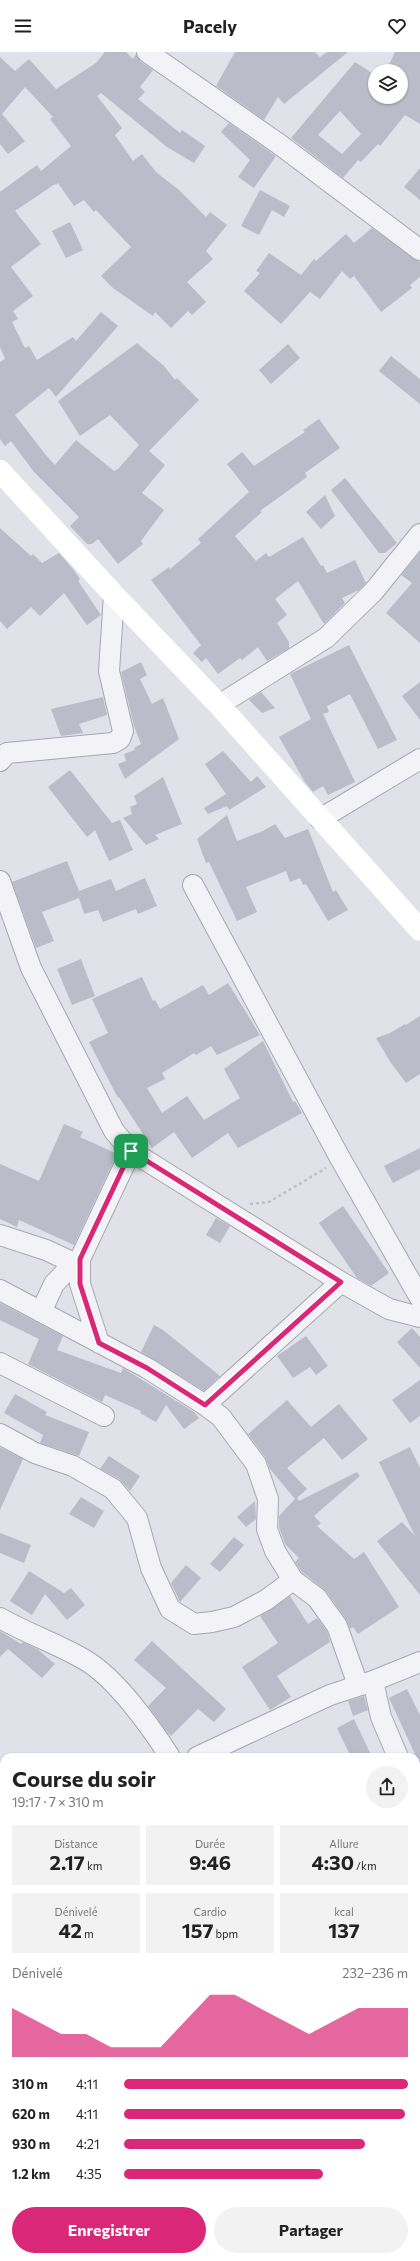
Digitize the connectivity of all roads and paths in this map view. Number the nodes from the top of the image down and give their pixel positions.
1 (147, 52) edge
2 (420, 250) edge
3 (0, 471) edge
4 (420, 534) edge
5 (114, 595) junction
6 (219, 705) junction
7 (2, 755) edge
8 (420, 759) edge
9 (320, 819) junction
10 (0, 881) edge
11 (193, 885) dead end
12 (420, 930) edge
13 (131, 1151) junction
14 (340, 1158) junction
15 (244, 1204) dead end
16 (0, 1235) edge
17 (77, 1261) junction
18 (341, 1282) junction
19 (0, 1290) edge
20 (420, 1298) edge
21 (41, 1312) junction
22 (420, 1317) edge
23 (99, 1343) junction
24 (0, 1363) edge
25 (205, 1405) junction
26 (104, 1416) dead end
27 (0, 1434) edge
28 (293, 1580) junction
29 (0, 1618) edge
30 (420, 1662) edge
31 (365, 1683) junction
32 (167, 1753) edge
33 (206, 1753) edge
34 (396, 1753) edge

1 - 2 street
3 - 5 street
4 - 6 street
5 - 6 street
5 - 7 street
6 - 9 street
8 - 9 street
9 - 12 street
10 - 13 street
11 - 14 street
13 - 17 street
13 - 18 street
14 - 15 path
14 - 20 street
16 - 17 street
17 - 21 street
17 - 23 street
18 - 22 street
18 - 25 street
19 - 21 street
21 - 23 street
23 - 25 street
24 - 26 street
25 - 28 street
27 - 28 street
28 - 31 street
29 - 32 street
30 - 31 street
31 - 33 street
31 - 34 street

